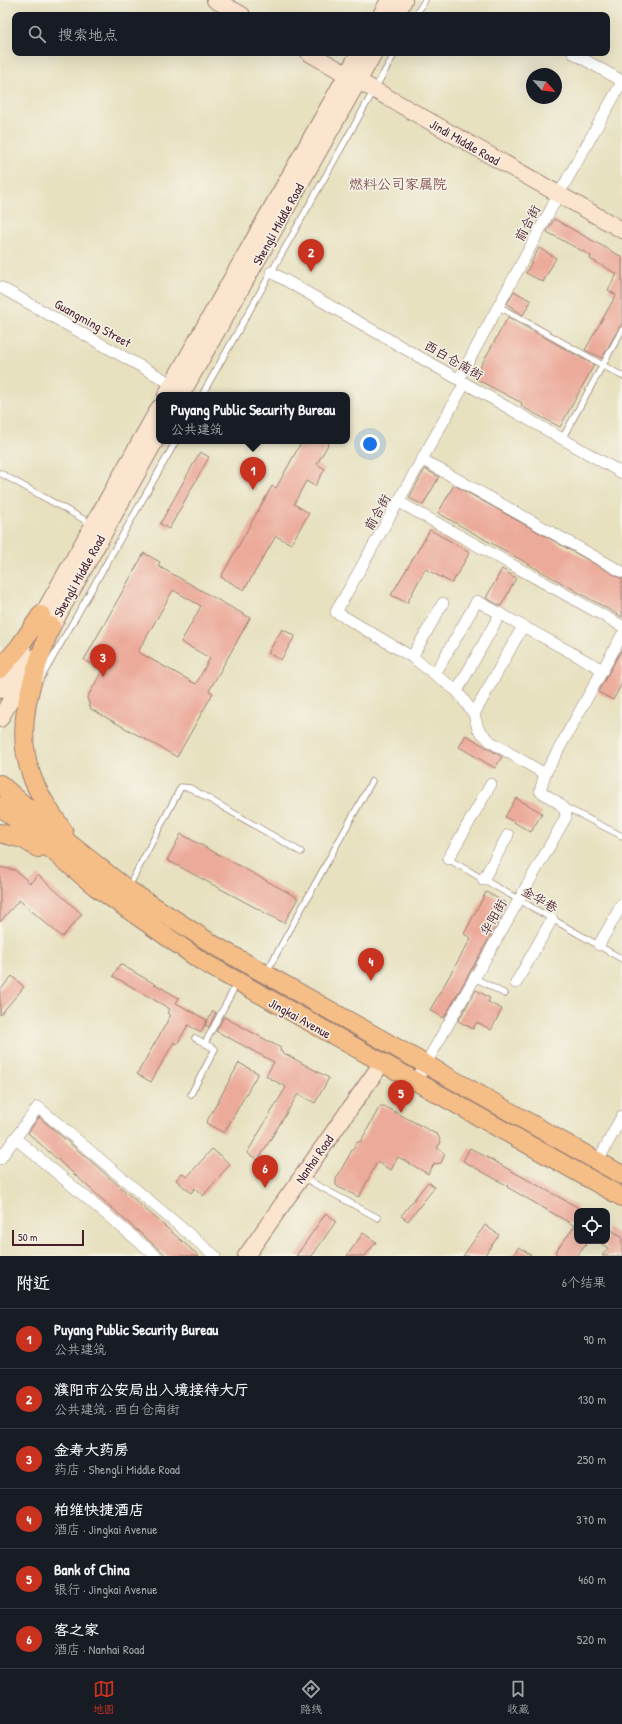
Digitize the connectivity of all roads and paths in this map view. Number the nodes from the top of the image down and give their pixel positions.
1 (215, 0) edge
2 (389, 0) edge
3 (404, 0) edge
4 (425, 0) edge
5 (237, 12) edge
6 (383, 12) edge
7 (398, 12) edge
8 (418, 12) edge
9 (314, 56) edge
10 (358, 56) edge
11 (371, 56) edge
12 (393, 56) edge
13 (578, 56) edge
14 (353, 78) junction
15 (622, 81) edge
16 (374, 90) junction
17 (558, 194) junction
18 (622, 230) edge
19 (271, 272) junction
20 (0, 287) edge
21 (498, 306) junction
22 (622, 330) edge
23 (603, 365) junction
24 (622, 376) edge
25 (462, 381) junction
26 (173, 391) edge
27 (204, 392) edge
28 (156, 413) edge
29 (156, 439) edge
30 (562, 439) junction
31 (174, 444) edge
32 (423, 460) junction
33 (0, 473) edge
34 (622, 473) edge
35 (400, 502) junction
36 (94, 526) junction
37 (622, 572) edge
38 (443, 603) dead end
39 (500, 614) junction
40 (46, 620) junction
41 (523, 626) junction
42 (622, 626) edge
43 (622, 635) edge
44 (412, 657) junction
45 (0, 668) tunnel mouth
46 (603, 670) junction
47 (435, 674) junction
48 (0, 690) tunnel mouth
49 (457, 690) junction
50 (28, 701) junction
51 (474, 714) junction
52 (0, 719) edge
53 (545, 774) junction
54 (372, 781) dead end
55 (0, 784) edge
56 (491, 784) dead end
57 (0, 806) edge
58 (562, 806) junction
59 (0, 833) edge
60 (508, 835) dead end
61 (622, 836) edge
62 (74, 848) junction
63 (301, 852) dead end
64 (448, 859) joint
65 (70, 868) junction
66 (483, 880) junction
67 (127, 889) junction
68 (519, 900) junction
69 (622, 904) edge
70 (552, 919) junction
71 (599, 945) junction
72 (622, 958) edge
73 (265, 975) junction
74 (475, 978) junction
75 (238, 983) junction
76 (516, 983) dead end
77 (505, 994) dead end
78 (196, 1038) dead end
79 (204, 1043) junction
80 (382, 1063) junction
81 (426, 1064) junction
82 (416, 1081) junction
83 (191, 1094) dead end
84 (622, 1116) edge
85 (15, 1138) junction
86 (0, 1159) edge
87 (598, 1161) junction
88 (622, 1174) edge
89 (302, 1177) junction
90 (622, 1197) edge
91 (378, 1218) dead end
92 (156, 1256) edge
93 (214, 1256) edge
94 (246, 1256) edge

1 - 5 main road
2 - 6 main road
3 - 7 main road
4 - 8 lane
9 - 14 main road, Jindi Middle Road
10 - 14 main road, Shengli Middle Road
11 - 14 main road, Shengli Middle Road
12 - 16 lane
13 - 15 street
14 - 16 main road, Jindi Middle Road
14 - 26 main road, Shengli Middle Road
15 - 17 street, 前合街
16 - 17 main road, Jindi Middle Road
16 - 19 lane
17 - 18 main road, Jindi Middle Road
17 - 21 street, 前合街
19 - 25 street, 西白仓南街
19 - 27 lane
20 - 26 street, Guangming Street
21 - 23 lane
21 - 25 street, 前合街
22 - 23 lane
23 - 24 lane
23 - 30 lane
25 - 30 street, 西白仓南街
25 - 32 street, 前合街
28 - 36 main road, Shengli Middle Road
29 - 40 main road, Shengli Middle Road
30 - 34 street, 西白仓南街
31 - 50 lane
32 - 35 street, 前合街
32 - 37 street
33 - 36 lane
35 - 42 street
35 - 44 street, 前合街
36 - 40 main road, Shengli Middle Road
38 - 44 street
39 - 41 street
39 - 47 street
39 - 49 street
40 - 45 main road
40 - 48 main road, Shengli Middle Road
40 - 50 main road
40 - 52 main road, Shengli Middle Road
41 - 46 street
41 - 51 street
43 - 46 street
44 - 47 street
46 - 53 street
47 - 49 street
49 - 51 street
50 - 62 main road
51 - 53 street
53 - 58 street
54 - 73 lane
55 - 62 main road, Jingkai Avenue
56 - 64 street
57 - 65 main road, Jingkai Avenue
58 - 61 lane
58 - 68 street, 华阳街
59 - 65 main road
60 - 66 street
62 - 67 main road, Jingkai Avenue
63 - 67 lane
64 - 66 lane, 金华巷
65 - 75 main road, Jingkai Avenue
66 - 68 lane, 金华巷
67 - 73 main road, Jingkai Avenue
68 - 70 lane, 金华巷
68 - 74 street, 华阳街
69 - 71 street
70 - 71 lane, 金华巷
70 - 76 street
71 - 72 lane, 金华巷
73 - 81 main road, Jingkai Avenue
74 - 77 lane
74 - 81 street, 华阳街
75 - 79 lane
75 - 80 main road, Jingkai Avenue
78 - 79 lane
79 - 83 lane
80 - 82 main road, Jingkai Avenue
80 - 89 main road, Nanhai Road
81 - 82 street, 华阳街
81 - 87 main road, Jingkai Avenue
82 - 90 main road, Jingkai Avenue
84 - 87 street
85 - 86 street
85 - 92 street
85 - 93 street
87 - 88 main road, Jingkai Avenue
89 - 91 lane
89 - 94 main road, Nanhai Road

